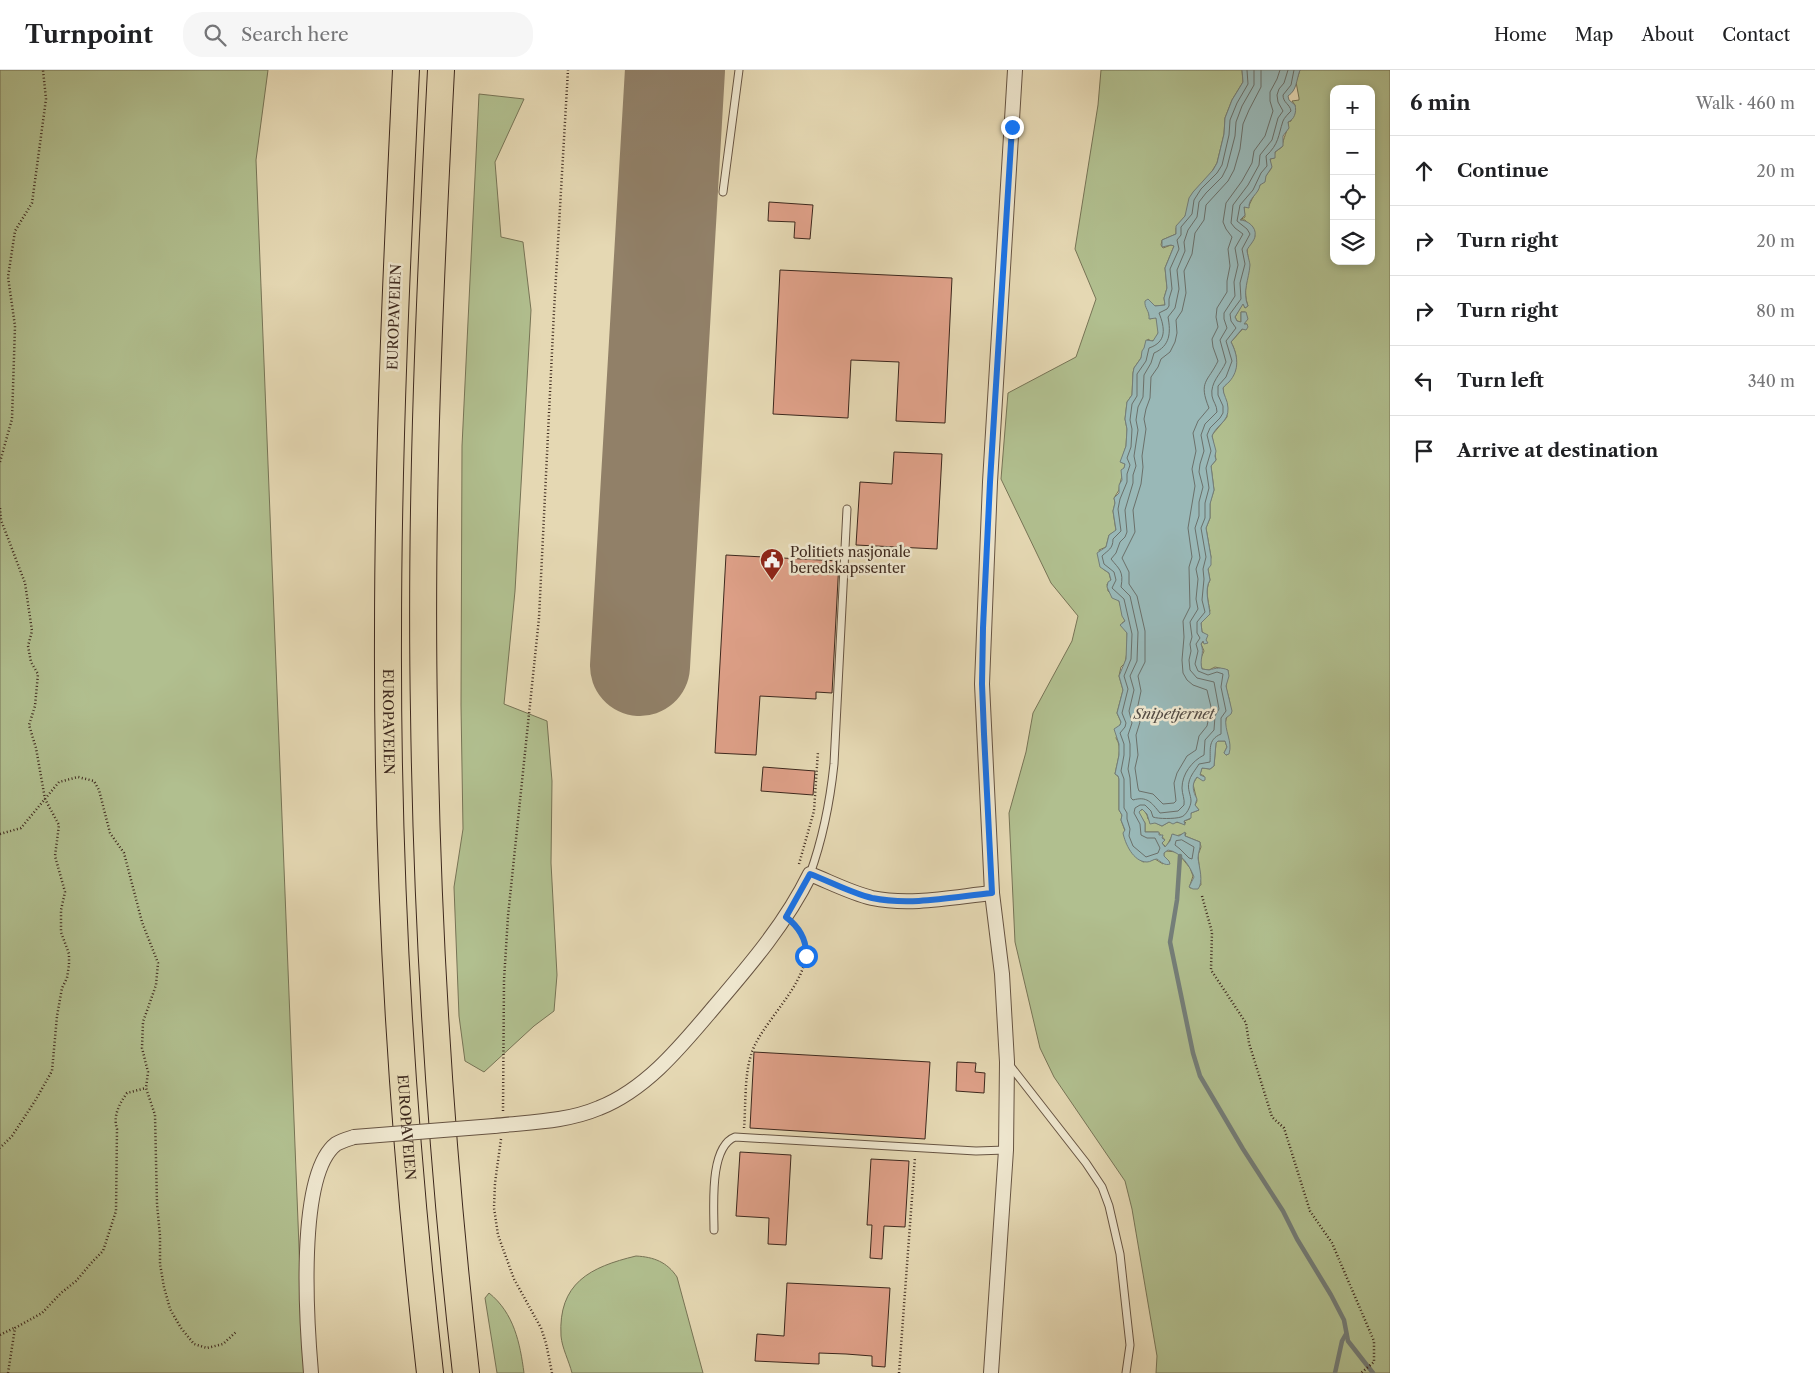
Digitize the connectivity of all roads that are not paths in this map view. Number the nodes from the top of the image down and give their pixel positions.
1 (406, 70) edge
2 (441, 70) edge
3 (739, 70) edge
4 (1015, 70) edge
5 (723, 192) dead end
6 (847, 509) dead end
7 (810, 874) junction
8 (992, 893) junction
9 (1008, 1062) junction
10 (1006, 1150) junction
11 (714, 1230) dead end
12 (311, 1373) edge
13 (430, 1373) edge
14 (466, 1373) edge
15 (991, 1373) edge
16 (1126, 1373) edge

1 - 13 highway, EUROPAVEIEN
2 - 14 highway
3 - 5 lane
4 - 8 street
6 - 7 lane
7 - 8 street
7 - 12 street, bridge
8 - 9 street
9 - 10 street
9 - 16 lane
10 - 11 lane
10 - 15 street

